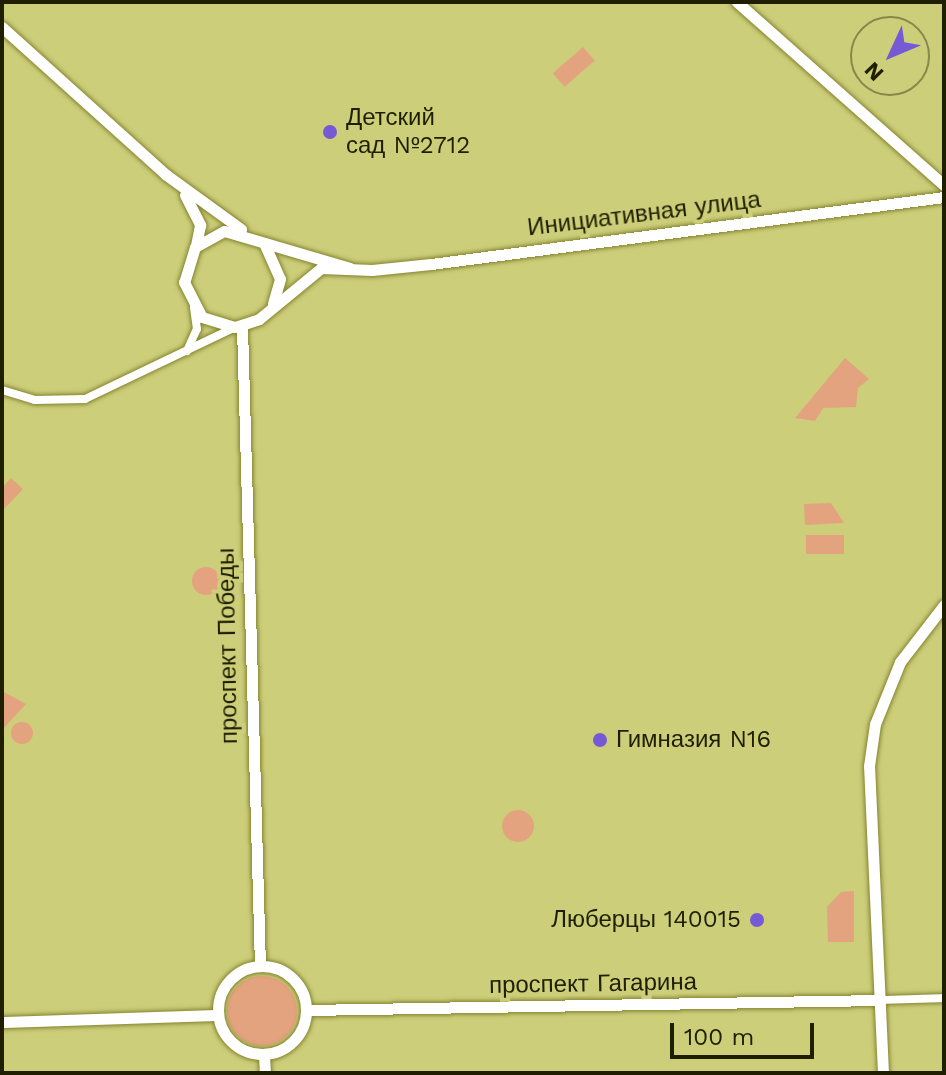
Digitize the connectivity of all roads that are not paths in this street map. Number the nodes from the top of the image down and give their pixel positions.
1 (737, 2) edge
2 (2, 27) edge
3 (165, 174) junction
4 (944, 185) edge
5 (944, 197) edge
6 (248, 233) junction
7 (261, 240) junction
8 (195, 247) junction
9 (350, 268) junction
10 (194, 307) junction
11 (267, 312) junction
12 (238, 326) junction
13 (184, 355) junction
14 (2, 390) edge
15 (944, 605) edge
16 (260, 965) junction
17 (944, 998) edge
18 (881, 1000) junction
19 (307, 1010) junction
20 (218, 1015) junction
21 (2, 1022) edge
22 (264, 1055) junction
23 (265, 1073) edge
24 (883, 1073) edge

1 - 4 street
2 - 3 street
3 - 6 street, Инициативная улица
3 - 8 street
5 - 9 street, Инициативная улица
6 - 7 street, Инициативная улица
6 - 8 street
7 - 9 street, Инициативная улица
7 - 11 street
8 - 10 street
9 - 11 street, Инициативная улица
10 - 12 street
10 - 13 street
11 - 12 street, Инициативная улица
12 - 13 street
12 - 16 street, проспект Победы
13 - 14 street
15 - 18 street
16 - 19 street
16 - 20 street
17 - 18 street
18 - 19 street, проспект Гагарина
18 - 24 street
19 - 22 street
20 - 21 street
20 - 22 street
22 - 23 street

